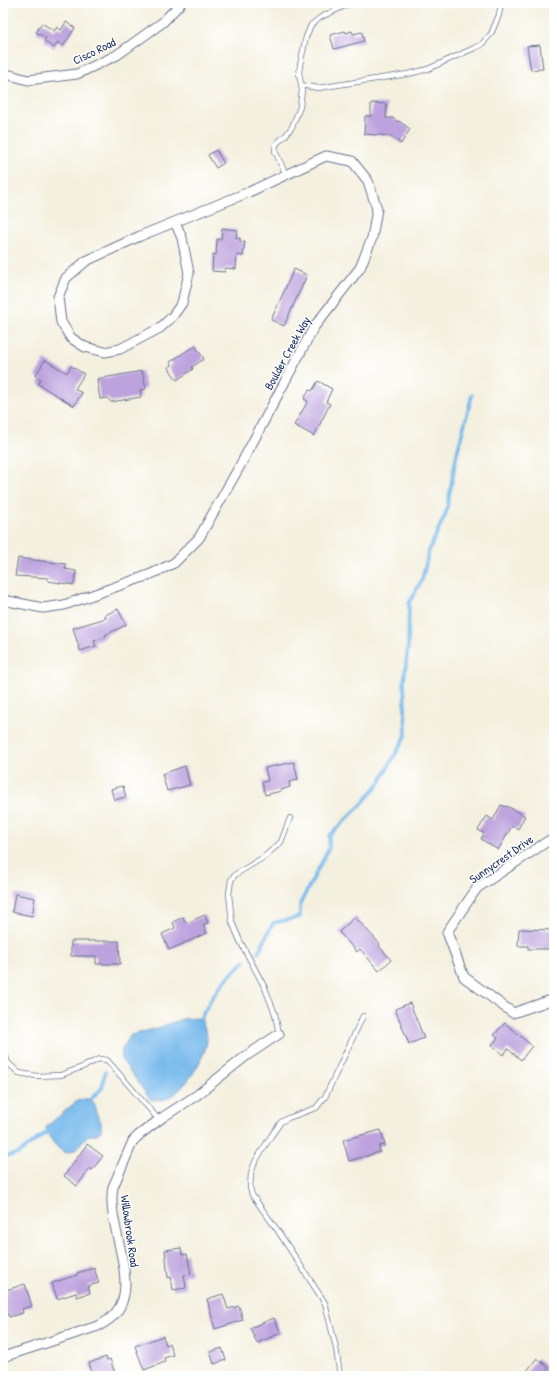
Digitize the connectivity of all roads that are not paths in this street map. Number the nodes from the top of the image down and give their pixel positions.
1 (181, 3) edge
2 (351, 3) edge
3 (501, 3) edge
4 (3, 73) edge
5 (301, 85) junction
6 (286, 175) junction
7 (175, 222) junction
8 (3, 600) edge
9 (290, 818) dead end
10 (548, 841) dead end
11 (554, 999) edge
12 (363, 1016) dead end
13 (279, 1034) joint
14 (3, 1049) edge
15 (159, 1120) junction
16 (3, 1357) edge
17 (340, 1376) edge

1 - 4 street, Cisco Road
2 - 5 lane
3 - 5 lane
5 - 6 lane
6 - 7 street, Boulder Creek Way
6 - 8 street, Boulder Creek Way
7 - 7 street, Boulder Creek Way
9 - 13 lane
10 - 11 street, Sunnycrest Drive
12 - 17 lane
13 - 15 street, Willowbrook Road
14 - 15 lane
15 - 16 street, Willowbrook Road

